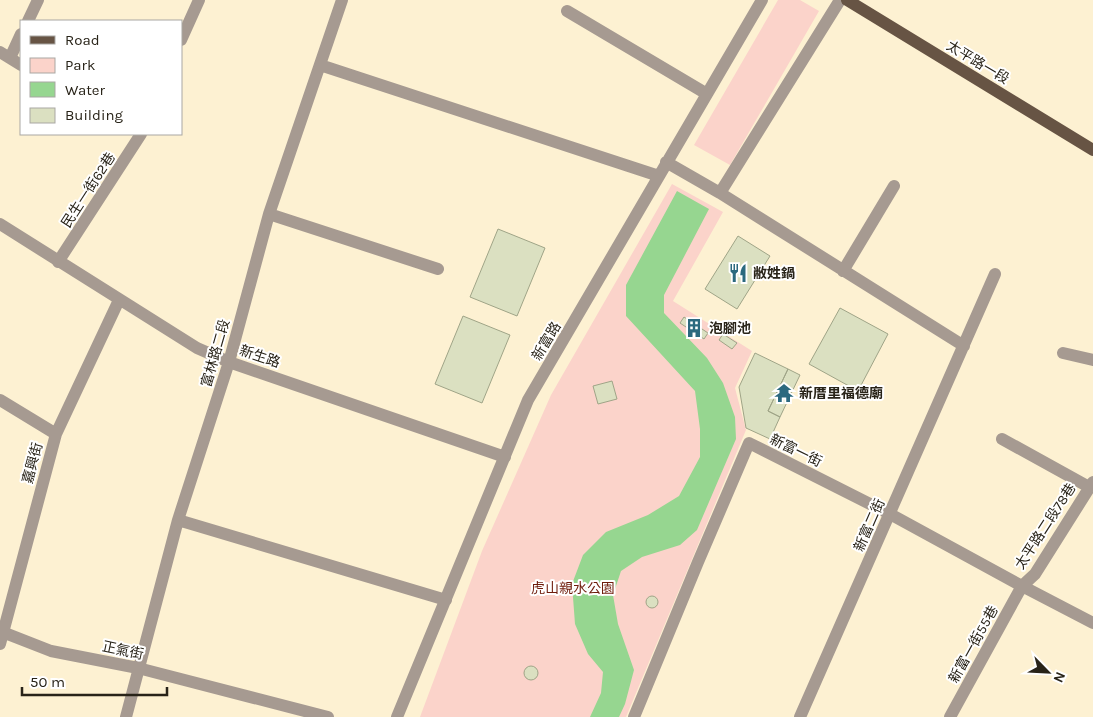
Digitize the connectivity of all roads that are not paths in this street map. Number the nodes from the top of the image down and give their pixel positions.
1 (38, 0) edge
2 (199, 0) edge
3 (342, 0) edge
4 (762, 0) edge
5 (840, 0) edge
6 (847, 0) edge
7 (567, 11) dead end
8 (28, 20) edge
9 (20, 35) edge
10 (182, 38) edge
11 (5, 55) edge
12 (20, 64) edge
13 (320, 65) junction
14 (707, 94) junction
15 (138, 135) edge
16 (1093, 150) edge
17 (666, 162) junction
18 (659, 176) junction
19 (894, 186) dead end
20 (720, 194) junction
21 (269, 214) junction
22 (0, 224) edge
23 (58, 262) junction
24 (438, 269) dead end
25 (843, 270) junction
26 (995, 274) dead end
27 (119, 300) junction
28 (964, 346) junction
29 (1063, 353) dead end
30 (1093, 360) edge
31 (230, 362) junction
32 (0, 400) edge
33 (56, 434) junction
34 (1002, 439) dead end
35 (505, 457) junction
36 (1091, 485) edge
37 (890, 514) junction
38 (178, 520) junction
39 (1022, 586) junction
40 (446, 600) junction
41 (1093, 623) edge
42 (1, 636) edge
43 (138, 668) junction
44 (126, 717) edge
45 (328, 717) edge
46 (397, 717) edge
47 (634, 717) edge
48 (800, 717) edge
49 (950, 717) edge

1 - 8 street
2 - 10 street
3 - 13 street, 富林路二段
4 - 14 street, 新富路
5 - 20 street
6 - 16 main road, 太平路一段
7 - 14 street
9 - 11 street
11 - 12 street
13 - 18 street
13 - 21 street, 富林路二段
14 - 17 street, 新富路
15 - 23 street, 民生一街62巷
17 - 18 street, 新富路
17 - 20 street
18 - 35 street, 新富路
19 - 25 street
20 - 25 street
21 - 24 street
21 - 31 street, 富林路二段
22 - 23 street, 新生路
23 - 27 street, 新生路
25 - 28 street
26 - 28 street, 新富二街
27 - 31 street, 新生路
27 - 33 street, 嘉興街
28 - 37 street, 新富二街
29 - 30 street
31 - 35 street, 新生路
31 - 38 street, 富林路二段
32 - 33 street
33 - 42 street, 嘉興街
34 - 36 street
35 - 40 street, 新富路
36 - 39 street, 太平路二段78巷
37 - 39 street, 新富一街
37 - 47 street, 新富一街
37 - 48 street, 新富二街
38 - 40 street
38 - 43 street, 富林路二段
39 - 41 street, 新富一街
39 - 49 street, 新富一街55巷
40 - 46 street, 新富路
42 - 43 street, 正氣街
43 - 44 street, 富林路二段
43 - 45 street, 正氣街

